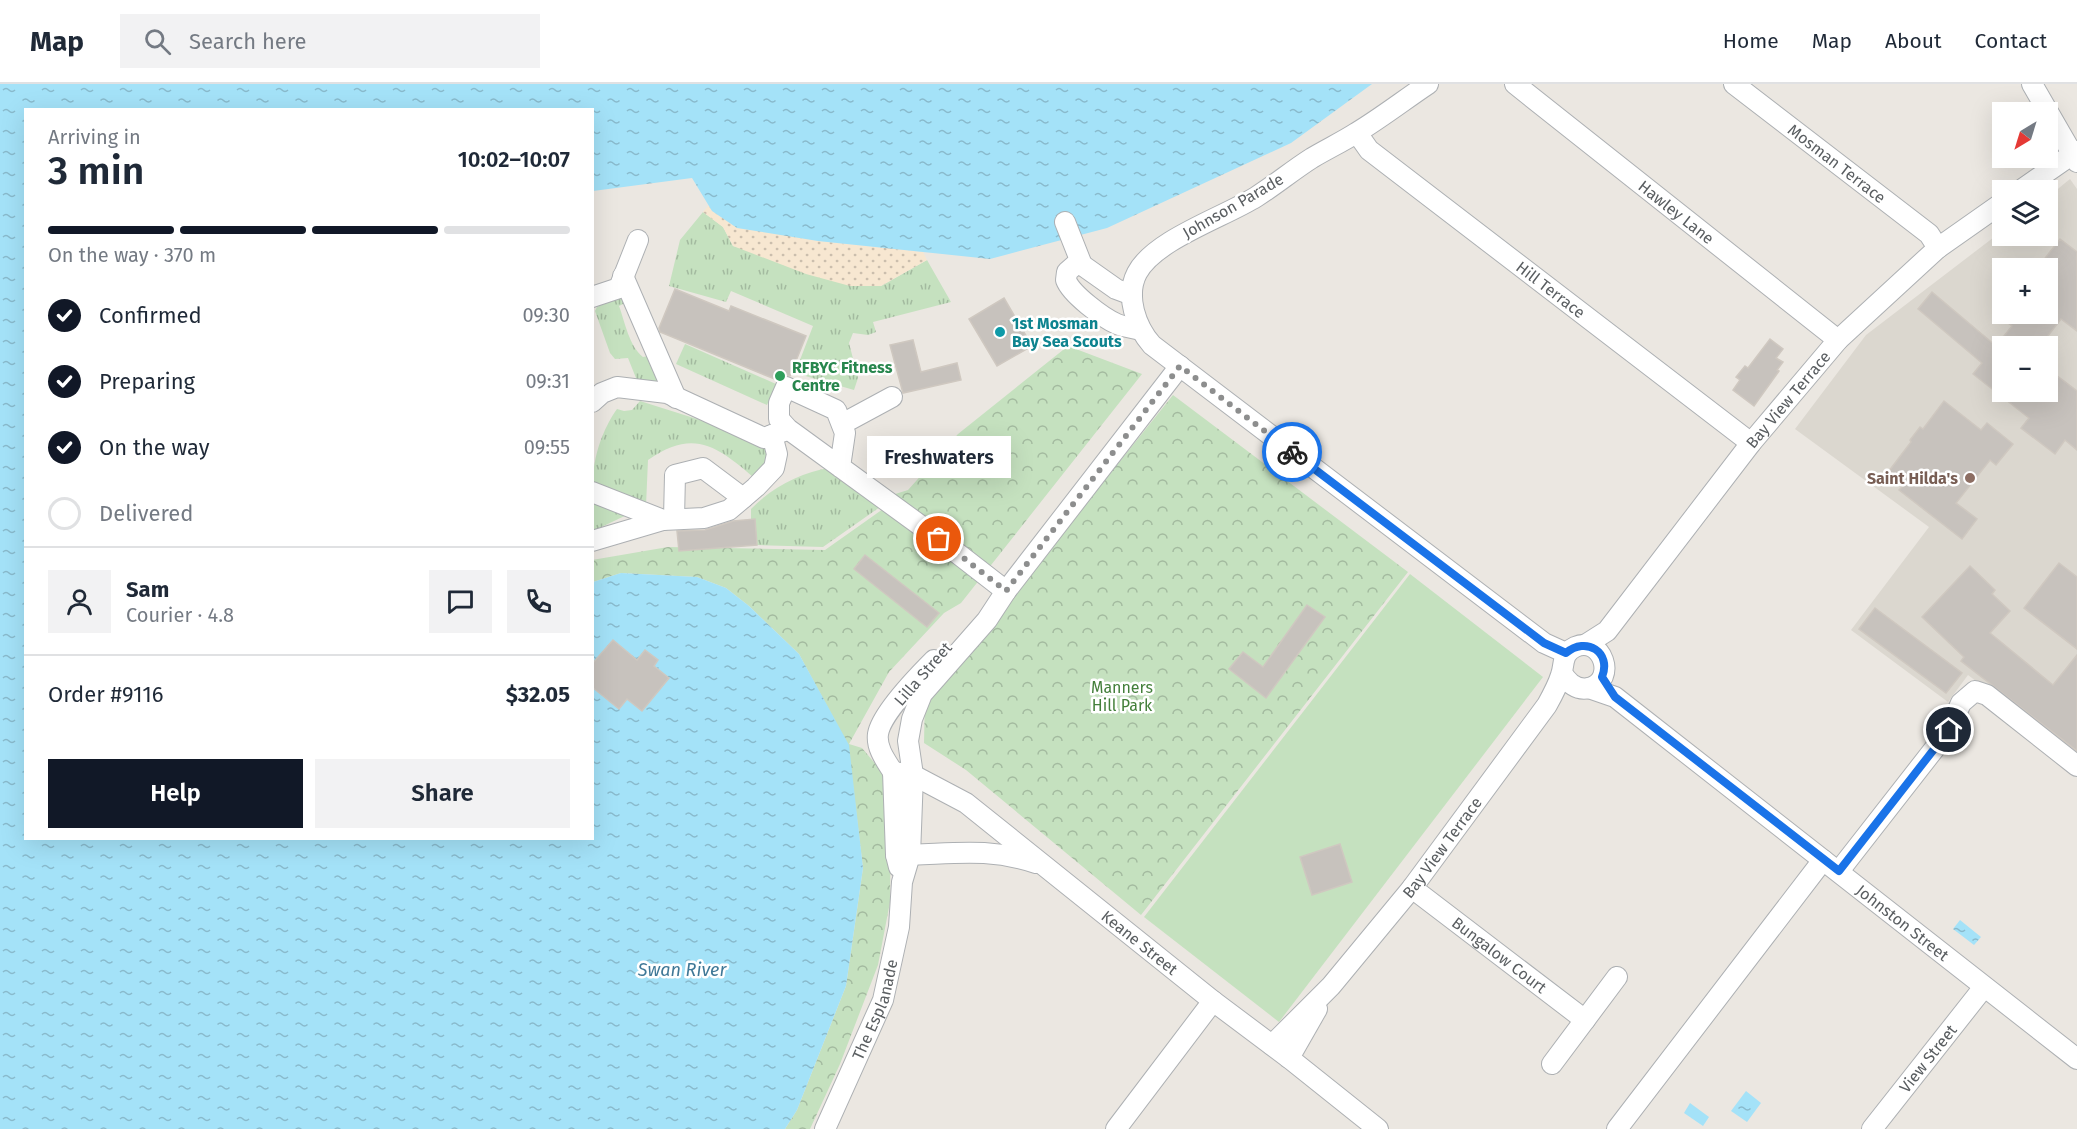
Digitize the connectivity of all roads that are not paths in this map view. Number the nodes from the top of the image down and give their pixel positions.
1 (1428, 84) edge
2 (1515, 84) edge
3 (1734, 84) edge
4 (2032, 84) edge
5 (1357, 133) junction
6 (2075, 156) edge
7 (2037, 180) edge
8 (1992, 210) edge
9 (1065, 222) dead end
10 (638, 240) dead end
11 (1938, 248) junction
12 (1082, 265) junction
13 (623, 276) junction
14 (1132, 295) junction
15 (594, 296) edge
16 (1141, 330) junction
17 (1838, 340) junction
18 (1180, 366) junction
19 (891, 397) dead end
20 (676, 398) junction
21 (594, 400) edge
22 (842, 424) junction
23 (780, 432) junction
24 (1751, 443) junction
25 (840, 467) junction
26 (594, 493) edge
27 (743, 498) junction
28 (669, 520) junction
29 (594, 540) edge
30 (1006, 591) junction
31 (1607, 631) junction
32 (1580, 672) junction
33 (2077, 766) edge
34 (903, 774) junction
35 (903, 855) junction
36 (1831, 866) junction
37 (1047, 867) junction
38 (1412, 888) junction
39 (1617, 977) dead end
40 (1331, 986) junction
41 (1984, 987) junction
42 (1213, 1000) junction
43 (1585, 1020) junction
44 (1272, 1045) junction
45 (1289, 1058) junction
46 (2077, 1059) edge
47 (1552, 1064) dead end
48 (825, 1129) edge
49 (1116, 1129) edge
50 (1378, 1129) edge
51 (1617, 1129) edge
52 (1872, 1129) edge

1 - 5 street, Johnson Parade
2 - 17 street, Hawley Lane
3 - 11 street, Mosman Terrace
4 - 6 street
5 - 14 street, Johnson Parade
5 - 24 street, Hill Terrace
6 - 7 street
8 - 11 street, Bay View Terrace
9 - 12 street
10 - 13 street
11 - 17 street, Bay View Terrace
12 - 14 street
12 - 16 street
13 - 15 street
13 - 20 street
14 - 16 street
16 - 18 street
17 - 24 street, Bay View Terrace
18 - 30 street, Lilla Street
18 - 32 street
19 - 22 street
20 - 21 street
20 - 23 street
22 - 23 street
22 - 25 street
23 - 25 street
23 - 27 street
24 - 31 street, Bay View Terrace
25 - 30 street
26 - 28 street
27 - 28 street
27 - 28 street
28 - 29 street
30 - 34 street, Lilla Street
30 - 34 street, Lilla Street
31 - 32 street, Bay View Terrace
31 - 32 street, Bay View Terrace
32 - 36 street, Johnston Street
32 - 38 street, Bay View Terrace
33 - 36 street
34 - 35 street, The Esplanade
34 - 37 street, Keane Street
35 - 37 street
35 - 48 street, The Esplanade
36 - 41 street, Johnston Street
36 - 51 street
37 - 42 street, Keane Street
38 - 40 street, Bay View Terrace
38 - 43 street, Bungalow Court
39 - 43 street
40 - 44 street, Bay View Terrace
40 - 45 street, Bay View Terrace
41 - 46 street, Johnston Street
41 - 52 street, View Street
42 - 44 street, Keane Street
42 - 49 street
43 - 47 street
44 - 45 street, Keane Street
45 - 50 street, Keane Street

